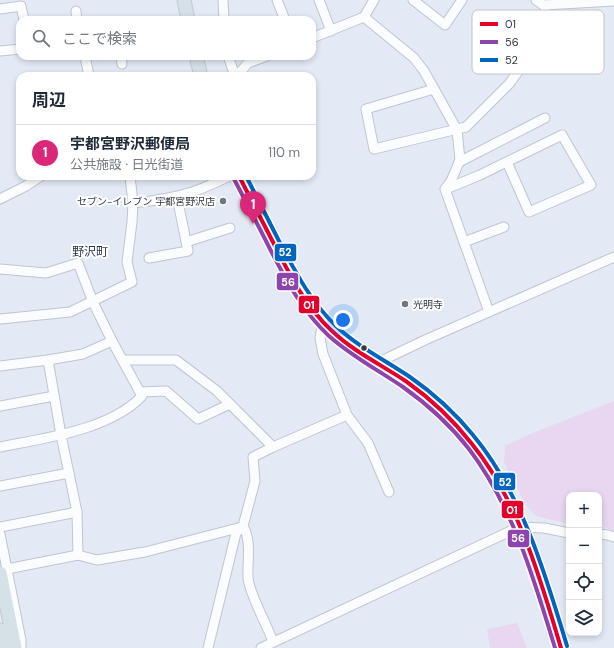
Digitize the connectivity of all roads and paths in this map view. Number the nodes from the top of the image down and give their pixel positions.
1 (184, 0) edge
2 (223, 0) edge
3 (277, 0) edge
4 (319, 0) edge
5 (374, 0) edge
6 (413, 0) edge
7 (462, 0) edge
8 (614, 1) edge
9 (540, 3) edge
10 (0, 9) edge
11 (545, 10) edge
12 (23, 16) edge
13 (187, 16) edge
14 (224, 16) edge
15 (283, 16) edge
16 (364, 17) junction
17 (330, 31) junction
18 (316, 36) edge
19 (16, 49) edge
20 (0, 51) edge
21 (86, 60) edge
22 (197, 60) edge
23 (230, 60) edge
24 (256, 60) edge
25 (88, 72) edge
26 (200, 72) edge
27 (234, 72) edge
28 (240, 72) edge
29 (516, 74) edge
30 (434, 89) junction
31 (544, 118) dead end
32 (457, 130) junction
33 (459, 162) junction
34 (507, 162) junction
35 (35, 180) edge
36 (130, 180) edge
37 (221, 180) edge
38 (241, 180) edge
39 (444, 189) junction
40 (177, 197) junction
41 (0, 199) edge
42 (133, 203) junction
43 (504, 227) dead end
44 (230, 228) dead end
45 (186, 242) junction
46 (464, 242) junction
47 (614, 257) edge
48 (149, 258) dead end
49 (0, 269) edge
50 (93, 302) junction
51 (489, 312) junction
52 (0, 319) edge
53 (323, 322) junction
54 (112, 341) junction
55 (48, 360) junction
56 (123, 360) junction
57 (377, 363) junction
58 (0, 366) edge
59 (140, 392) junction
60 (54, 396) junction
61 (230, 404) junction
62 (0, 406) edge
63 (347, 415) junction
64 (61, 434) junction
65 (0, 447) edge
66 (274, 447) junction
67 (69, 473) junction
68 (0, 486) edge
69 (389, 492) dead end
70 (77, 512) junction
71 (243, 526) junction
72 (0, 527) edge
73 (519, 527) junction
74 (566, 532) edge
75 (0, 534) edge
76 (602, 534) edge
77 (614, 537) edge
78 (78, 556) junction
79 (4, 571) edge
80 (5, 627) edge
81 (273, 642) junction
82 (4, 648) edge
83 (15, 648) edge
84 (21, 648) edge
85 (208, 648) edge
86 (261, 648) edge
87 (561, 648) edge

1 - 13 highway
2 - 14 street
3 - 15 street
4 - 17 street
5 - 16 street
6 - 7 street
8 - 9 street
9 - 11 street
10 - 12 street
16 - 17 street
16 - 30 street
17 - 18 street
19 - 20 street
21 - 25 street
22 - 26 highway
23 - 27 street
24 - 28 street
29 - 32 street
30 - 32 street
30 - 32 street
31 - 33 street
32 - 33 street
33 - 39 street
34 - 34 street
34 - 39 street
35 - 41 street
36 - 42 street
37 - 40 street
38 - 53 highway
39 - 46 street
40 - 42 street
40 - 45 street
42 - 50 street
43 - 46 street
44 - 45 street
45 - 48 street
46 - 51 street
47 - 51 street
49 - 50 street
50 - 52 street
50 - 54 street
51 - 57 street
53 - 57 highway
53 - 63 street
54 - 55 street
54 - 56 street
55 - 58 street
55 - 60 street
56 - 59 street
56 - 61 street
57 - 73 highway
59 - 61 street
59 - 64 street
60 - 62 street
60 - 64 street
61 - 66 street
63 - 66 street
63 - 69 street
64 - 65 street
64 - 67 street
66 - 71 street
67 - 68 street
67 - 70 street
70 - 72 street
70 - 78 street
71 - 78 street
71 - 81 street
71 - 85 street
73 - 74 street
73 - 81 street
73 - 87 highway
75 - 79 street
76 - 77 street
78 - 79 street
79 - 80 highway
79 - 84 street
80 - 82 highway
80 - 83 highway
81 - 86 street

